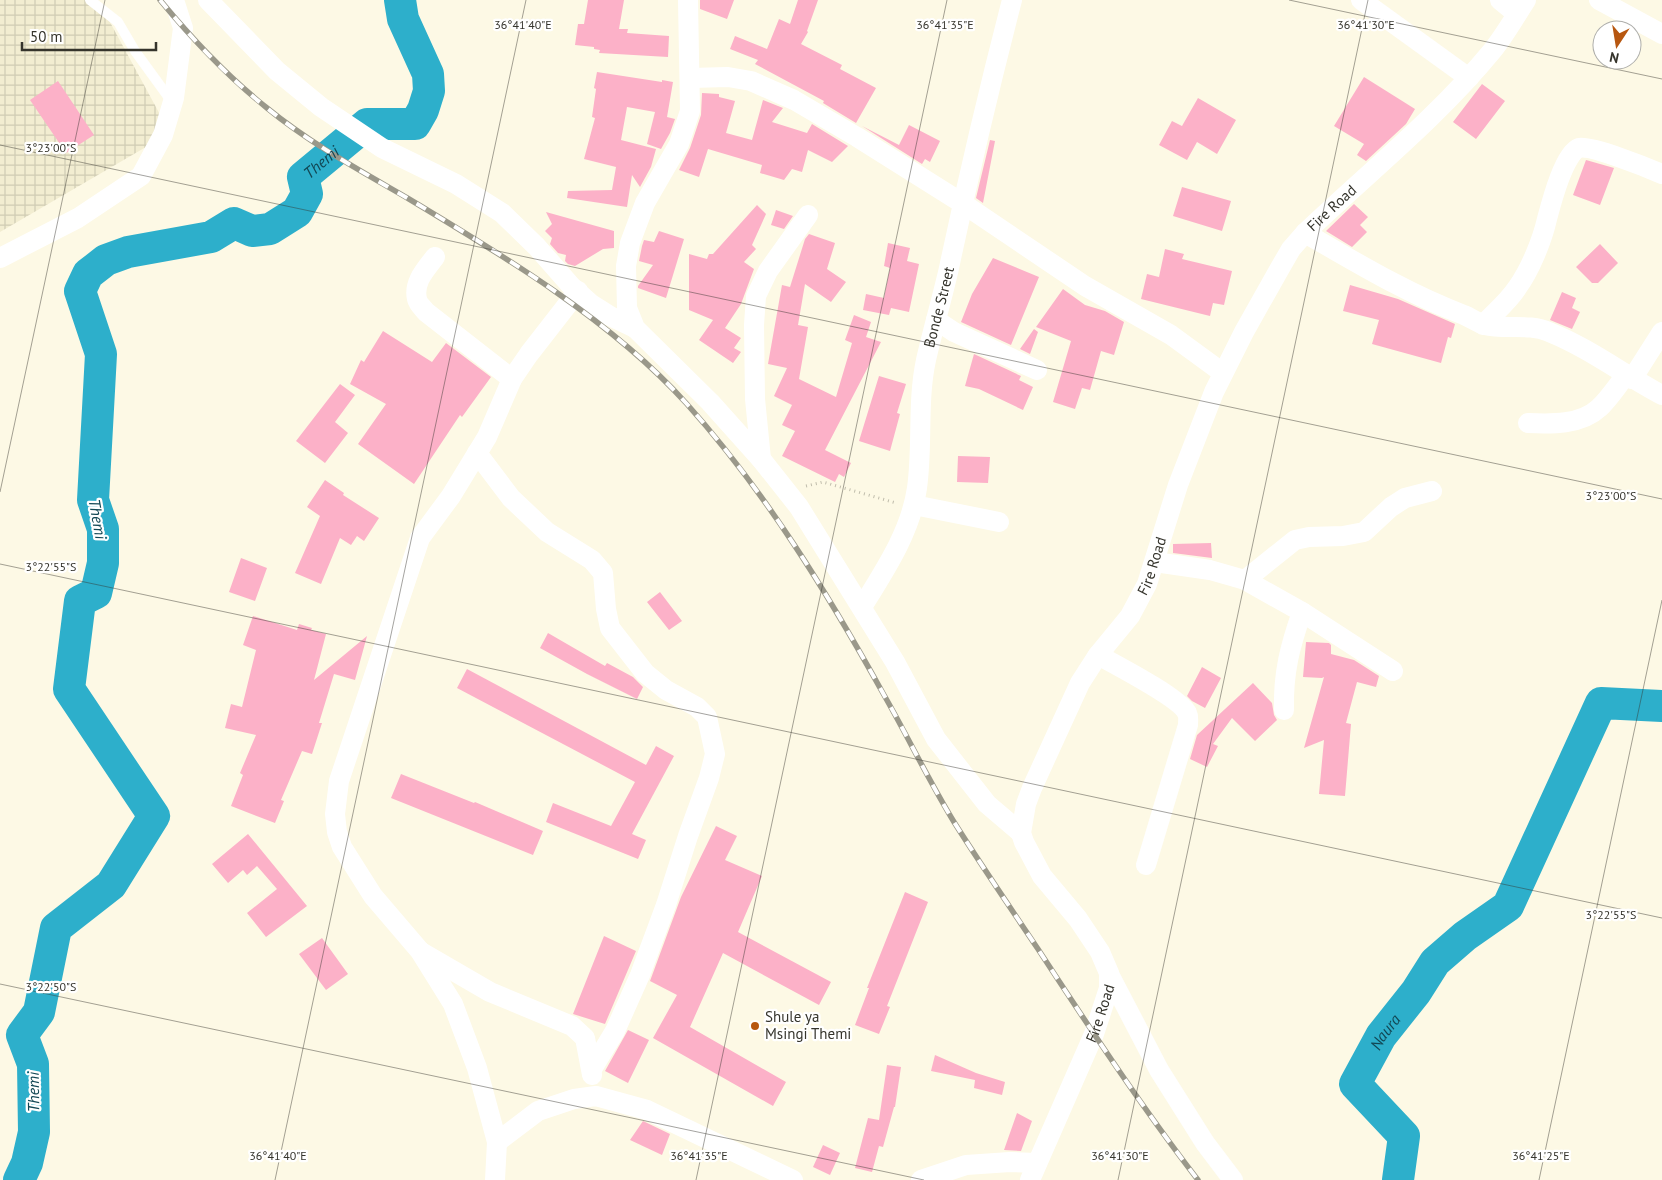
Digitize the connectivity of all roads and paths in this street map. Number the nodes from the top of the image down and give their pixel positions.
1 (90, 0) edge
2 (174, 0) edge
3 (208, 0) edge
4 (688, 0) edge
5 (1012, 0) edge
6 (1361, 0) edge
7 (1500, 0) edge
8 (1599, 0) edge
9 (1521, 7) edge
10 (1662, 34) edge
11 (690, 78) junction
12 (1468, 78) junction
13 (172, 103) junction
14 (1662, 174) edge
15 (962, 203) junction
16 (808, 215) dead end
17 (1306, 233) junction
18 (435, 257) dead end
19 (0, 258) edge
20 (578, 291) junction
21 (936, 320) junction
22 (1483, 325) junction
23 (635, 328) junction
24 (1662, 332) edge
25 (1037, 370) dead end
26 (1223, 373) junction
27 (1629, 377) junction
28 (512, 379) junction
29 (1662, 395) edge
30 (1528, 424) dead end
31 (477, 453) junction
32 (761, 459) junction
33 (797, 484) dead end
34 (1432, 491) dead end
35 (914, 506) junction
36 (999, 522) dead end
37 (1154, 562) junction
38 (1245, 580) junction
39 (862, 607) junction
40 (1302, 612) junction
41 (1098, 655) junction
42 (1393, 671) dead end
43 (1284, 710) dead end
44 (1021, 833) junction
45 (1146, 865) dead end
46 (420, 951) junction
47 (1109, 973) junction
48 (592, 1069) junction
49 (596, 1096) junction
50 (497, 1142) junction
51 (1033, 1171) edge
52 (495, 1180) edge
53 (794, 1180) edge
54 (920, 1180) edge
55 (1233, 1180) edge

1 - 13 lane
2 - 13 street
3 - 20 street
4 - 11 street
5 - 15 street, Bonde Street
6 - 12 street
7 - 9 street
8 - 10 street
9 - 12 street, Fire Road
11 - 15 street
11 - 23 street
12 - 17 street, Fire Road
13 - 19 street
14 - 22 street
15 - 21 street, Bonde Street
15 - 26 street
16 - 32 street
17 - 22 street
17 - 26 street, Fire Road
18 - 28 street
20 - 23 street
20 - 28 street
21 - 25 street
21 - 35 street, Bonde Street
22 - 27 street
23 - 32 street
24 - 27 street
26 - 37 street, Fire Road
27 - 29 street
27 - 30 street
28 - 31 street
31 - 46 street
31 - 48 street
32 - 39 street
33 - 35 path
34 - 38 street
35 - 36 street
35 - 39 street, Bonde Street
37 - 38 street
37 - 41 street, Fire Road
38 - 40 street
39 - 44 street
40 - 42 street
40 - 43 street
41 - 44 street, Fire Road
41 - 45 street
44 - 47 street, Fire Road
46 - 48 street
46 - 50 street
47 - 51 street, Fire Road
47 - 55 street
48 - 49 street
49 - 50 street
49 - 53 street
50 - 52 street
51 - 54 street

